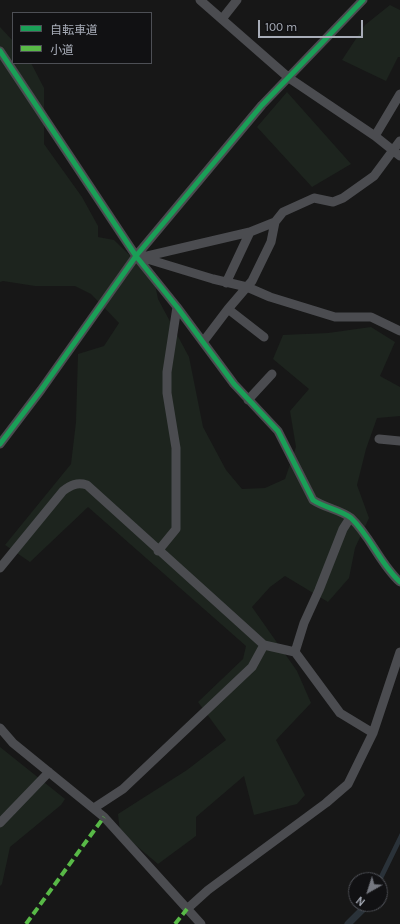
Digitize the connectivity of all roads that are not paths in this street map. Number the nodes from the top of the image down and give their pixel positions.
1 (200, 0) edge
2 (237, 0) edge
3 (364, 0) edge
4 (222, 19) junction
5 (0, 51) edge
6 (289, 78) junction
7 (400, 94) edge
8 (375, 136) junction
9 (400, 141) edge
10 (396, 154) edge
11 (275, 222) junction
12 (250, 232) junction
13 (139, 257) junction
14 (226, 283) junction
15 (246, 287) junction
16 (177, 307) junction
17 (228, 309) junction
18 (400, 331) edge
19 (264, 338) dead end
20 (203, 342) junction
21 (272, 374) dead end
22 (248, 400) junction
23 (379, 439) dead end
24 (400, 441) edge
25 (0, 444) edge
26 (350, 518) junction
27 (158, 551) junction
28 (1, 566) edge
29 (400, 582) edge
30 (264, 645) junction
31 (295, 652) junction
32 (400, 652) edge
33 (0, 728) edge
34 (373, 733) junction
35 (49, 772) junction
36 (94, 808) junction
37 (0, 823) edge
38 (187, 909) junction
39 (201, 924) edge

1 - 4 street
2 - 4 street
3 - 6 street
4 - 6 street
5 - 13 street
6 - 8 street
6 - 13 street
7 - 8 street
8 - 10 street
9 - 10 street
10 - 11 street
11 - 12 street
11 - 15 street
12 - 13 street
12 - 14 street
13 - 14 street
13 - 16 street
13 - 25 street
14 - 15 street
15 - 17 street
15 - 18 street
16 - 20 street
16 - 27 street
17 - 19 street
17 - 20 street
20 - 22 street
21 - 22 street
22 - 26 street
23 - 24 street
26 - 29 street
26 - 31 street
27 - 28 street
27 - 30 street
30 - 31 street
30 - 36 street
31 - 34 street
32 - 34 street
33 - 35 street
34 - 38 street
35 - 36 street
35 - 37 street
36 - 38 street
38 - 39 street

